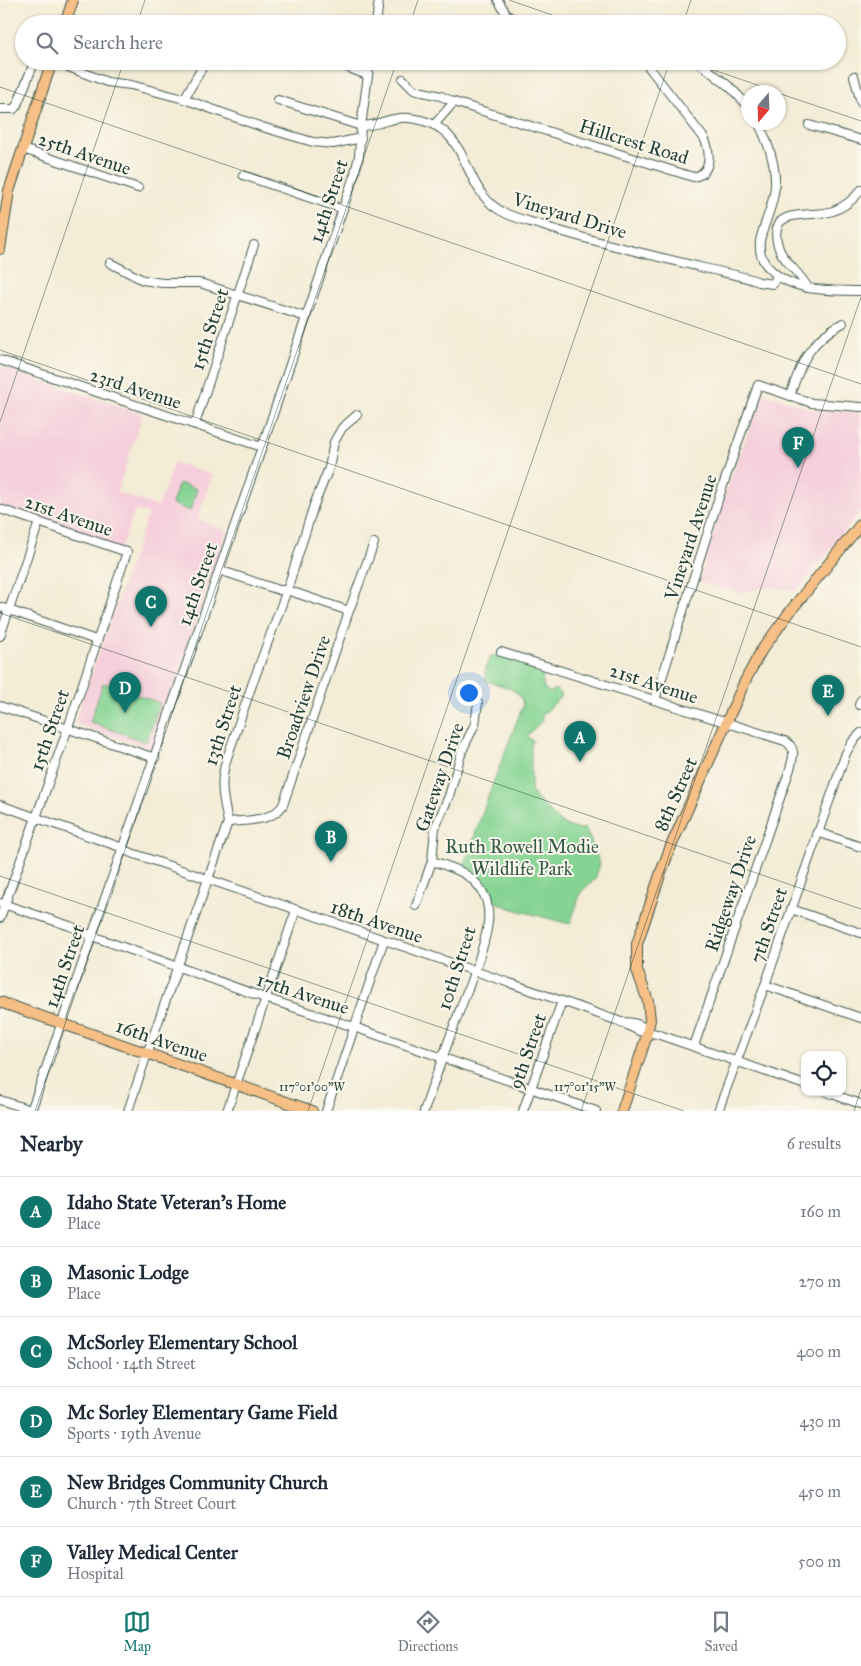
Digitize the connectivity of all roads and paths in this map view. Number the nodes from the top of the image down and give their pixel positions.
1 (73, 0) edge
2 (379, 0) edge
3 (498, 0) edge
4 (68, 15) edge
5 (377, 15) edge
6 (507, 15) edge
7 (31, 70) edge
8 (50, 70) edge
9 (76, 70) edge
10 (201, 70) edge
11 (354, 70) edge
12 (368, 70) edge
13 (651, 70) edge
14 (708, 70) edge
15 (367, 75) junction
16 (854, 76) dead end
17 (403, 79) dead end
18 (184, 99) junction
19 (741, 99) edge
20 (278, 100) dead end
21 (454, 102) junction
22 (861, 103) edge
23 (0, 109) edge
24 (434, 124) junction
25 (809, 125) dead end
26 (361, 126) junction
27 (761, 130) edge
28 (361, 138) junction
29 (861, 140) edge
30 (23, 149) junction
31 (243, 174) dead end
32 (138, 188) dead end
33 (861, 190) edge
34 (343, 209) junction
35 (254, 245) dead end
36 (0, 249) edge
37 (110, 262) dead end
38 (776, 275) junction
39 (753, 280) junction
40 (769, 284) junction
41 (808, 288) junction
42 (861, 291) edge
43 (238, 295) junction
44 (306, 317) junction
45 (843, 323) dead end
46 (0, 360) edge
47 (790, 396) junction
48 (861, 407) edge
49 (357, 416) dead end
50 (195, 424) junction
51 (262, 447) junction
52 (0, 509) edge
53 (39, 522) junction
54 (861, 524) edge
55 (374, 543) dead end
56 (127, 552) joint
57 (219, 570) junction
58 (287, 590) junction
59 (0, 607) edge
60 (9, 610) junction
61 (349, 611) junction
62 (0, 636) edge
63 (96, 640) junction
64 (501, 652) dead end
65 (655, 700) junction
66 (478, 704) dead end
67 (0, 706) edge
68 (726, 723) junction
69 (68, 728) junction
70 (861, 733) edge
71 (793, 749) joint
72 (154, 758) junction
73 (0, 804) edge
74 (36, 817) junction
75 (228, 822) junction
76 (817, 832) junction
77 (861, 847) edge
78 (123, 849) junction
79 (432, 862) junction
80 (208, 879) junction
81 (2, 904) edge
82 (416, 906) dead end
83 (791, 909) junction
84 (296, 910) junction
85 (0, 918) edge
86 (861, 933) edge
87 (92, 936) junction
88 (384, 940) junction
89 (178, 967) junction
90 (474, 971) junction
91 (764, 985) junction
92 (265, 998) junction
93 (562, 1001) junction
94 (0, 1002) edge
95 (861, 1018) edge
96 (61, 1024) junction
97 (354, 1027) junction
98 (648, 1031) junction
99 (694, 1046) junction
100 (147, 1054) junction
101 (442, 1059) junction
102 (736, 1061) junction
103 (801, 1084) edge
104 (237, 1085) junction
105 (531, 1088) junction
106 (838, 1096) edge
107 (0, 1100) edge
108 (861, 1104) edge
109 (31, 1111) edge
110 (128, 1111) edge
111 (228, 1111) edge
112 (312, 1111) edge
113 (326, 1111) edge
114 (424, 1111) edge
115 (523, 1111) edge
116 (596, 1111) edge
117 (622, 1111) edge
118 (718, 1111) edge

1 - 4 main road
2 - 5 street
3 - 6 street
7 - 23 street
8 - 30 main road
9 - 18 street
10 - 18 street
11 - 15 street
12 - 15 street, 14th Street
13 - 21 street, Hillcrest Road
14 - 19 street
15 - 26 street, 14th Street
16 - 22 street
17 - 21 street
18 - 28 street
20 - 26 street
21 - 24 street
24 - 26 street, Vineyard Drive
24 - 39 street, Vineyard Drive
25 - 29 street
26 - 28 street, 14th Street
27 - 38 street
28 - 34 street, 14th Street
30 - 32 street, 25th Avenue
30 - 36 main road
31 - 34 street
33 - 41 street
34 - 44 street, 14th Street
35 - 43 street, 15th Street
37 - 43 street
38 - 39 street, Vineyard Drive
38 - 40 street
38 - 41 street
39 - 40 street, Vineyard Drive
40 - 41 street, Vineyard Drive
41 - 42 street
43 - 44 street
43 - 50 street, 15th Street
44 - 51 street, 14th Street
45 - 47 street
46 - 50 street, 23rd Avenue
47 - 48 street
47 - 65 street, Vineyard Avenue
49 - 58 street, 13th Street
50 - 51 street, 23rd Avenue
51 - 57 street, 14th Street
52 - 53 street, 21st Avenue
53 - 56 street, 21st Avenue
53 - 60 street
54 - 68 main road, 8th Street
55 - 61 street, Broadview Drive
56 - 63 street, 15th Street
57 - 58 street
57 - 72 street, 14th Street
58 - 61 street
58 - 75 street, 13th Street
59 - 60 street
60 - 62 street
60 - 63 street
61 - 75 street, Broadview Drive
63 - 69 street, 15th Street
64 - 65 street, 21st Avenue
65 - 68 street, 21st Avenue
66 - 79 street, Gateway Drive
67 - 69 street
68 - 71 street, 21st Avenue
68 - 98 main road, 8th Street
69 - 72 street
69 - 74 street, 15th Street
70 - 76 street, 7th Street
71 - 99 street, Ridgeway Drive
72 - 78 street, 14th Street
73 - 74 street, 18th Avenue
74 - 78 street, 18th Avenue
74 - 81 street, 15th Street
75 - 80 street
76 - 77 street
76 - 83 street, 7th Street
78 - 80 street, 18th Avenue
78 - 87 street, 14th Street
79 - 82 street, Gateway Drive
79 - 90 street, 10th Street
80 - 84 street, 18th Avenue
80 - 89 street
81 - 85 street, 15th Street
81 - 87 street, 17th Avenue
83 - 86 street
83 - 91 street, 7th Street
84 - 88 street, 18th Avenue
84 - 92 street
87 - 89 street, 17th Avenue
87 - 96 street, 14th Street
88 - 90 street, 18th Avenue
88 - 97 street
89 - 92 street, 17th Avenue
89 - 100 street
90 - 93 street, 18th Avenue
90 - 101 street, 10th Street
91 - 95 street
91 - 102 street, 7th Street
92 - 97 street, 17th Avenue
92 - 104 street
93 - 98 street, 18th Avenue
93 - 105 street, 9th Street
94 - 96 main road, 16th Avenue
96 - 100 main road, 16th Avenue
96 - 109 street, 14th Street
97 - 101 street, 17th Avenue
97 - 113 street
98 - 99 street, 18th Avenue
98 - 117 main road, 8th Street
99 - 102 street, 18th Avenue
100 - 104 main road, 16th Avenue
100 - 110 street
101 - 105 street, 17th Avenue
101 - 114 street, 10th Street
102 - 103 street, 18th Avenue
102 - 118 street, 7th Street
104 - 111 street
104 - 112 main road, 16th Avenue
105 - 115 street, 9th Street
105 - 116 street, 17th Avenue
106 - 108 street
107 - 109 street

